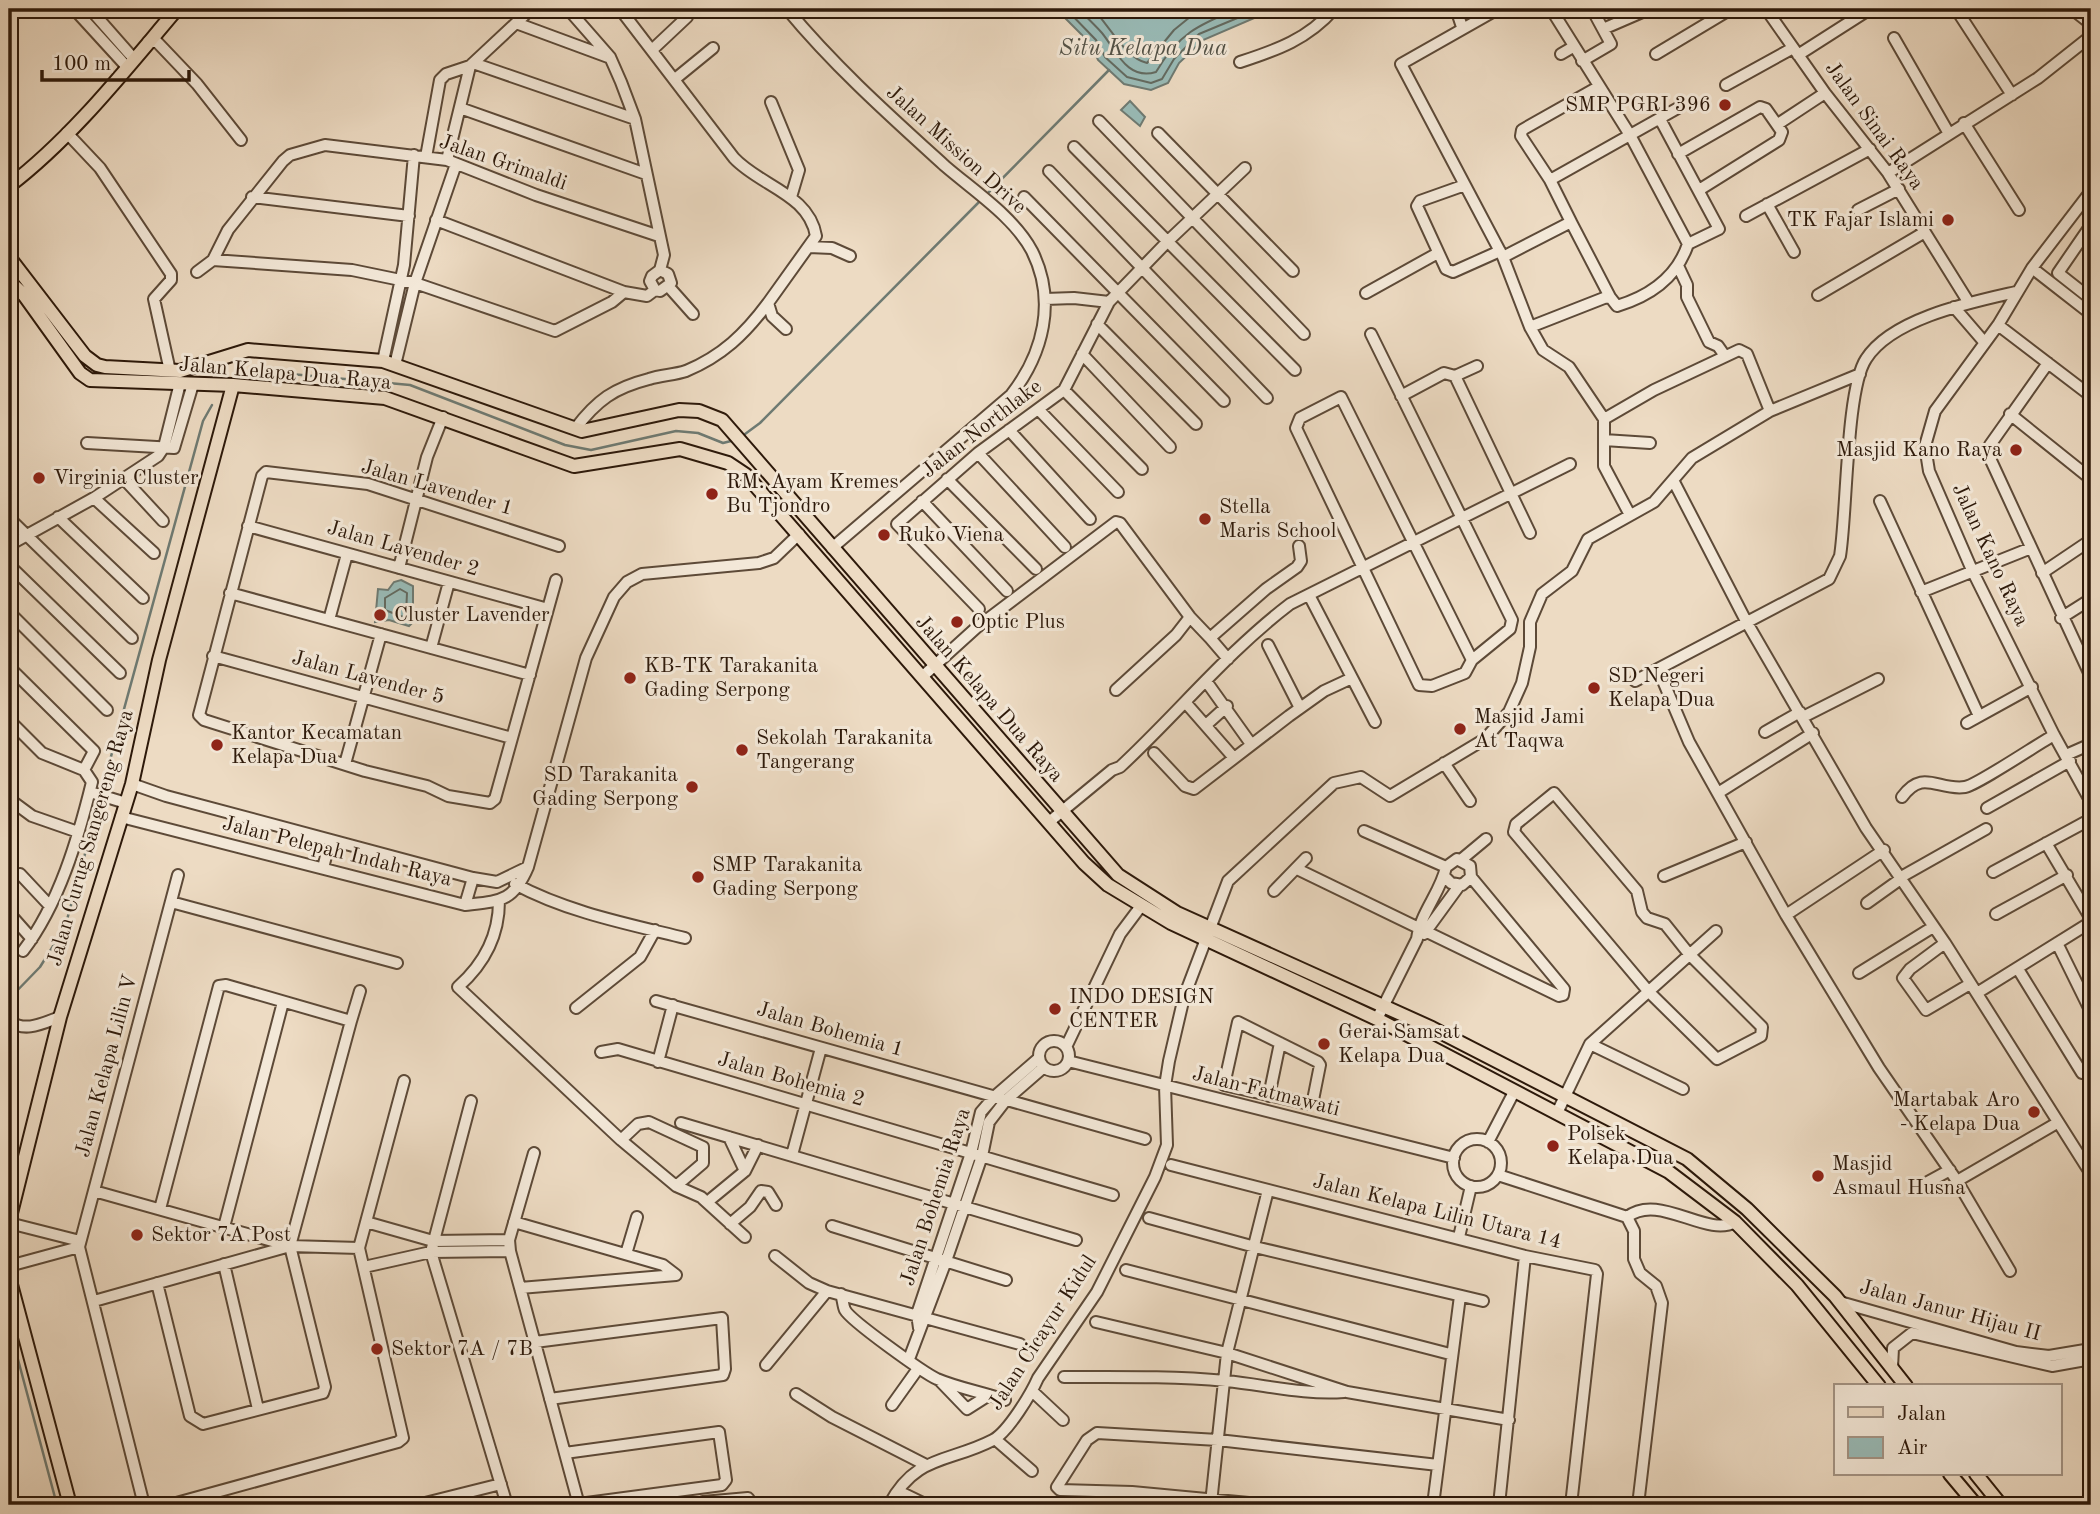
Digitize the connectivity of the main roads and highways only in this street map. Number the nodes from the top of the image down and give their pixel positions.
1 (177, 9) edge
2 (9, 186) edge
3 (9, 257) edge
4 (23, 272) junction
5 (9, 282) edge
6 (97, 365) junction
7 (87, 379) junction
8 (233, 385) junction
9 (760, 460) junction
10 (746, 475) junction
11 (1210, 934) junction
12 (10, 1206) edge
13 (9, 1222) edge
14 (1812, 1273) junction
15 (9, 1277) edge
16 (1797, 1285) junction
17 (1877, 1384) edge
18 (1904, 1384) edge
19 (1952, 1476) edge
20 (1978, 1476) edge
21 (70, 1505) edge
22 (1976, 1505) edge
23 (2001, 1505) edge

1 - 2 main road
3 - 4 main road
4 - 5 main road
4 - 6 main road
5 - 7 main road
6 - 7 main road
6 - 9 main road, Jalan Kelapa Dua Raya
7 - 8 main road, Jalan Kelapa Dua Raya
8 - 10 main road, Jalan Kelapa Dua Raya
8 - 12 main road, Jalan Curug Sangereng Raya
9 - 10 main road
9 - 11 main road, Jalan Kelapa Dua Raya
10 - 11 main road, Jalan Kelapa Dua Raya
11 - 14 main road, Jalan Kelapa Dua Raya
11 - 16 main road, Jalan Kelapa Dua Raya
12 - 13 main road, Jalan Curug Sangereng Raya
14 - 16 main road
14 - 18 main road, Jalan Kelapa Dua Raya
15 - 21 main road
16 - 17 main road, Jalan Kelapa Dua Raya
19 - 22 main road
20 - 23 main road

